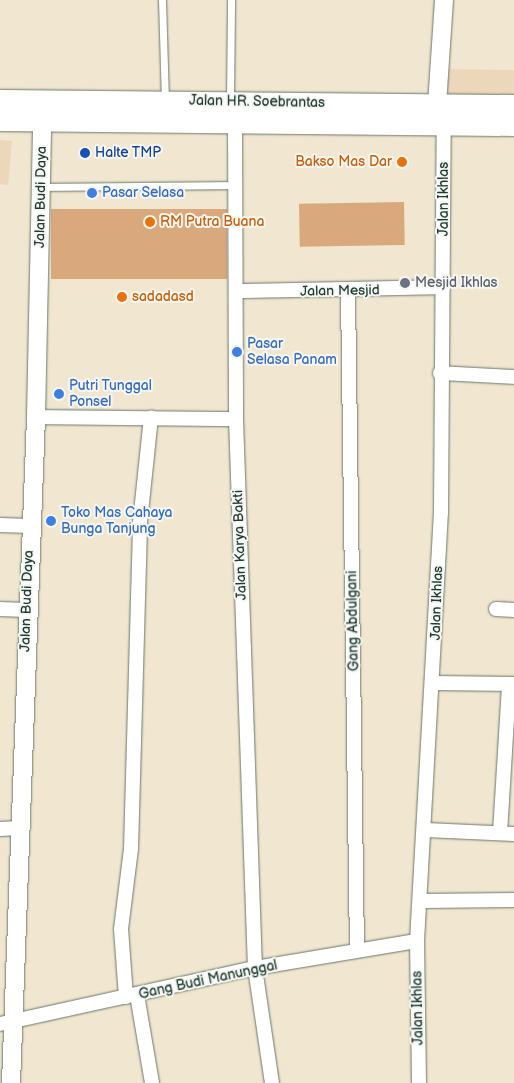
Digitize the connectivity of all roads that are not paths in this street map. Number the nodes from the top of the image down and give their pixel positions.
1 (162, 0) edge
2 (230, 0) edge
3 (444, 0) edge
4 (0, 100) edge
5 (165, 101) junction
6 (230, 101) junction
7 (514, 105) edge
8 (440, 114) junction
9 (0, 120) edge
10 (42, 120) junction
11 (235, 122) junction
12 (514, 125) edge
13 (236, 185) junction
14 (42, 187) junction
15 (443, 287) junction
16 (237, 291) junction
17 (348, 292) junction
18 (440, 373) junction
19 (514, 377) edge
20 (36, 417) junction
21 (151, 418) junction
22 (236, 419) junction
23 (0, 525) edge
24 (30, 526) junction
25 (0, 609) edge
26 (26, 610) junction
27 (496, 610) dead end
28 (514, 610) edge
29 (434, 683) junction
30 (512, 684) edge
31 (20, 828) junction
32 (0, 830) edge
33 (426, 830) junction
34 (500, 833) junction
35 (514, 834) edge
36 (514, 900) edge
37 (422, 901) junction
38 (417, 941) junction
39 (357, 950) junction
40 (255, 968) junction
41 (131, 996) junction
42 (7, 1023) edge
43 (11, 1083) edge
44 (152, 1083) edge
45 (272, 1083) edge
46 (419, 1083) edge

1 - 5 lane
2 - 6 lane
3 - 8 street
4 - 5 main road, Jalan HR. Soebrantas
5 - 6 main road, Jalan HR. Soebrantas
6 - 8 main road, Jalan HR. Soebrantas
7 - 8 main road, Jalan HR. Soebrantas
8 - 11 main road, Jalan HR. Soebrantas
8 - 12 main road, Jalan HR. Soebrantas
8 - 15 street, Jalan Ikhlas
9 - 10 main road, Jalan HR. Soebrantas
10 - 11 main road, Jalan HR. Soebrantas
10 - 14 street, Jalan Budi Daya
11 - 13 street, Jalan Karya Bakti
13 - 14 lane
13 - 16 street, Jalan Karya Bakti
14 - 20 street, Jalan Budi Daya
15 - 17 street, Jalan Mesjid
15 - 18 street, Jalan Ikhlas
16 - 17 street, Jalan Mesjid
16 - 22 street, Jalan Karya Bakti
17 - 39 street, Gang Abdulgani
18 - 19 street
18 - 29 street, Jalan Ikhlas
20 - 21 street
20 - 24 street, Jalan Budi Daya
21 - 22 street
21 - 41 street
22 - 40 street, Jalan Karya Bakti
23 - 24 street
24 - 26 street, Jalan Budi Daya
25 - 26 street
26 - 31 street, Jalan Budi Daya
27 - 28 street
29 - 30 street
29 - 33 street, Jalan Ikhlas
30 - 34 street
31 - 32 street
31 - 42 street, Jalan Budi Daya
33 - 34 street
33 - 37 street, Jalan Ikhlas
34 - 35 street
36 - 37 street
37 - 38 street, Jalan Ikhlas
38 - 39 street, Gang Budi Manunggal
38 - 46 street, Jalan Ikhlas
39 - 40 street, Gang Budi Manunggal
40 - 41 street, Gang Budi Manunggal
40 - 45 street, Jalan Karya Bakti
41 - 42 street, Gang Budi Manunggal
41 - 44 street
42 - 43 street, Jalan Budi Daya

